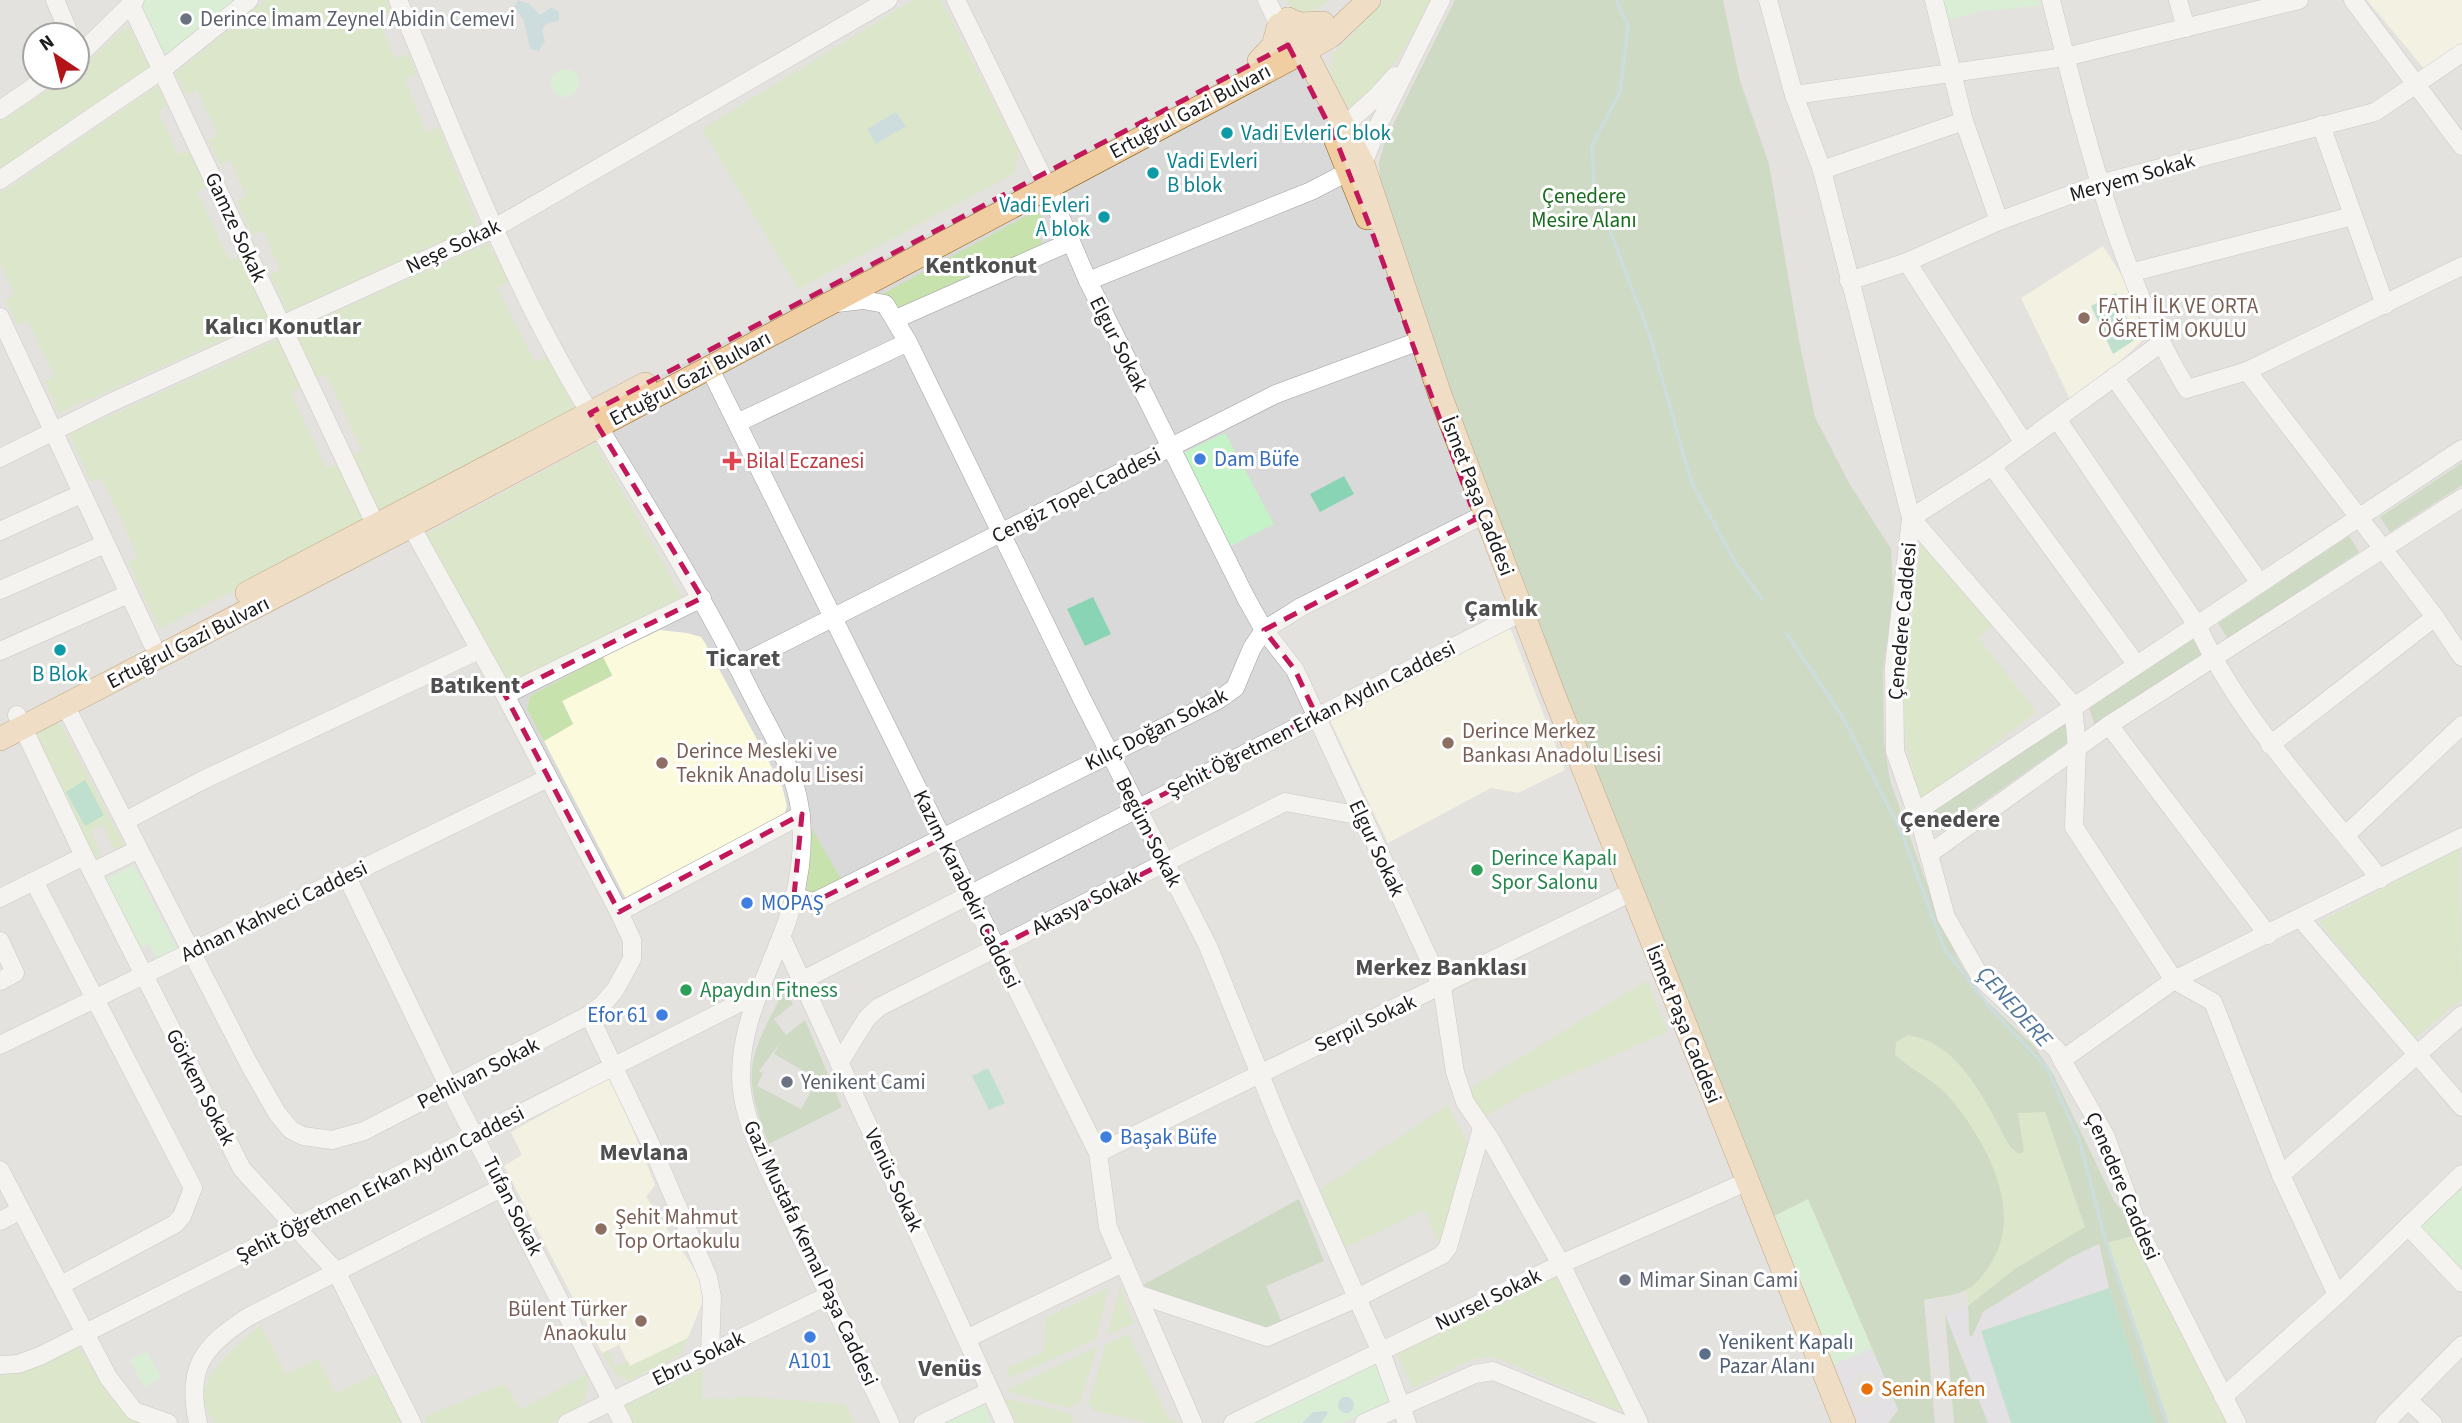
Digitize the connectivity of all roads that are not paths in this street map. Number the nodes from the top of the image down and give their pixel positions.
1 (55, 0) edge
2 (249, 0) edge
3 (398, 0) edge
4 (888, 0) edge
5 (956, 0) edge
6 (1267, 0) edge
7 (1349, 0) edge
8 (1368, 0) edge
9 (1441, 0) edge
10 (1768, 0) edge
11 (1934, 0) edge
12 (2050, 0) edge
13 (2178, 0) edge
14 (2300, 0) edge
15 (2353, 0) edge
16 (133, 2) edge
17 (64, 21) edge
18 (2186, 28) junction
19 (1327, 29) junction
20 (1294, 41) edge
21 (91, 42) edge
22 (2462, 53) edge
23 (1413, 55) junction
24 (2065, 57) junction
25 (163, 69) junction
26 (1951, 74) junction
27 (2418, 85) junction
28 (28, 91) edge
29 (1794, 95) junction
30 (0, 110) edge
31 (1964, 121) junction
32 (2320, 125) junction
33 (1338, 130) junction
34 (2462, 146) edge
35 (1356, 168) junction
36 (1822, 170) junction
37 (0, 180) edge
38 (1045, 181) junction
39 (2099, 184) junction
40 (2353, 216) junction
41 (1999, 221) junction
42 (493, 229) junction
43 (1070, 243) junction
44 (1907, 262) junction
45 (2462, 266) edge
46 (2133, 272) junction
47 (1088, 281) junction
48 (1849, 281) junction
49 (832, 303) junction
50 (2385, 304) junction
51 (0, 317) edge
52 (896, 319) junction
53 (282, 326) junction
54 (908, 342) junction
55 (1416, 342) junction
56 (2160, 344) junction
57 (709, 368) junction
58 (2247, 371) junction
59 (2114, 377) junction
60 (2057, 419) junction
61 (595, 420) junction
62 (737, 423) junction
63 (52, 433) junction
64 (2024, 443) junction
65 (1171, 446) junction
66 (2462, 449) edge
67 (0, 458) edge
68 (1993, 466) junction
69 (81, 494) junction
70 (2462, 498) edge
71 (2359, 516) junction
72 (1481, 517) junction
73 (1911, 518) junction
74 (376, 526) junction
75 (411, 526) junction
76 (0, 531) edge
77 (1002, 533) junction
78 (105, 544) junction
79 (2383, 551) junction
80 (2260, 583) junction
81 (0, 590) edge
82 (128, 594) junction
83 (702, 598) junction
84 (1517, 614) junction
85 (2435, 617) junction
86 (832, 618) junction
87 (2197, 625) junction
88 (1264, 630) junction
89 (2455, 633) edge
90 (152, 643) junction
91 (479, 650) junction
92 (0, 651) edge
93 (2462, 657) edge
94 (2214, 661) junction
95 (2136, 664) junction
96 (737, 666) junction
97 (505, 695) junction
98 (65, 705) junction
99 (2074, 705) junction
100 (1316, 715) junction
101 (13, 722) edge
102 (2109, 725) junction
103 (2462, 725) edge
104 (0, 739) edge
105 (2270, 745) junction
106 (2077, 748) junction
107 (1110, 754) junction
108 (548, 779) junction
109 (1137, 808) junction
110 (1916, 812) junction
111 (801, 815) junction
112 (1362, 816) junction
113 (125, 821) junction
114 (2346, 835) junction
115 (2462, 837) edge
116 (942, 838) junction
117 (139, 849) junction
118 (1929, 854) junction
119 (1164, 863) junction
120 (88, 864) junction
121 (347, 877) junction
122 (2380, 879) junction
123 (34, 881) junction
124 (970, 894) junction
125 (1626, 895) junction
126 (794, 896) junction
127 (0, 898) edge
128 (619, 912) junction
129 (2301, 919) junction
130 (2268, 935) junction
131 (782, 938) junction
132 (0, 941) edge
133 (996, 948) junction
134 (192, 950) junction
135 (144, 973) junction
136 (2174, 980) junction
137 (0, 981) edge
138 (801, 981) junction
139 (1442, 987) junction
140 (757, 994) junction
141 (95, 997) junction
142 (589, 1015) junction
143 (2462, 1016) edge
144 (0, 1045) edge
145 (2418, 1052) junction
146 (2062, 1060) junction
147 (839, 1063) junction
148 (613, 1066) junction
149 (1261, 1072) junction
150 (450, 1088) junction
151 (2462, 1107) edge
152 (1482, 1128) junction
153 (478, 1137) junction
154 (1098, 1153) junction
155 (0, 1170) edge
156 (2462, 1174) edge
157 (2281, 1175) junction
158 (1741, 1184) junction
159 (503, 1187) junction
160 (21, 1210) junction
161 (0, 1221) edge
162 (2408, 1226) junction
163 (295, 1227) junction
164 (1123, 1263) junction
165 (1561, 1264) junction
166 (336, 1271) junction
167 (2462, 1283) edge
168 (61, 1285) junction
169 (1137, 1294) junction
170 (829, 1295) junction
171 (2337, 1295) junction
172 (1357, 1298) junction
173 (85, 1333) junction
174 (968, 1338) junction
175 (2462, 1345) edge
176 (1381, 1352) junction
177 (710, 1353) junction
178 (0, 1364) edge
179 (990, 1391) junction
180 (2223, 1397) junction
181 (613, 1399) junction
182 (2408, 1400) junction
183 (1404, 1414) edge
184 (168, 1423) edge
185 (198, 1423) edge
186 (412, 1423) edge
187 (567, 1423) edge
188 (623, 1423) edge
189 (890, 1423) edge
190 (923, 1423) edge
191 (1005, 1423) edge
192 (1193, 1423) edge
193 (1233, 1423) edge
194 (1364, 1423) edge
195 (1621, 1423) edge
196 (1639, 1423) edge
197 (1830, 1423) edge
198 (1844, 1423) edge
199 (2236, 1423) edge
200 (2385, 1423) edge
201 (2433, 1423) edge

1 - 17 street
2 - 25 street
3 - 42 street, Gazi Mustafa Kemal Paşa Caddesi
4 - 42 street, Neşe Sokak
5 - 38 street, Elgur Sokak
6 - 20 street, İsmet Paşa Caddesi
7 - 19 main road, Ertuğrul Gazi Bulvarı
8 - 19 main road, Ertuğrul Gazi Bulvarı
9 - 23 street
10 - 29 street, Çenedere Caddesi
11 - 26 street
12 - 24 street
13 - 18 street
14 - 18 street
15 - 27 street
16 - 21 street
16 - 25 street, Gamze Sokak
18 - 24 street
19 - 20 main road
19 - 20 main road, Ertuğrul Gazi Bulvarı
20 - 33 main road, İsmet Paşa Caddesi
20 - 38 main road, Ertuğrul Gazi Bulvarı
22 - 27 street, Meryem Sokak
23 - 33 street
23 - 35 street
24 - 26 street
24 - 39 street
25 - 37 street
25 - 53 street, Gamze Sokak
26 - 29 street
26 - 31 street
27 - 32 street, Meryem Sokak
27 - 34 street
28 - 30 street
29 - 36 street, Çenedere Caddesi
31 - 36 street
31 - 41 street
32 - 39 street, Meryem Sokak
32 - 40 street
33 - 35 main road, İsmet Paşa Caddesi
35 - 47 street
35 - 55 main road, İsmet Paşa Caddesi
36 - 48 street, Çenedere Caddesi
38 - 43 street, Elgur Sokak
38 - 49 main road, Ertuğrul Gazi Bulvarı
38 - 61 main road, Ertuğrul Gazi Bulvarı
39 - 41 street, Meryem Sokak
39 - 46 street
40 - 46 street
40 - 50 street
41 - 44 street, Meryem Sokak
42 - 53 street, Neşe Sokak
42 - 61 street, Gazi Mustafa Kemal Paşa Caddesi
43 - 47 street, Elgur Sokak
43 - 52 street
44 - 48 street, Meryem Sokak
44 - 64 street
45 - 50 street
46 - 56 street
47 - 65 street, Elgur Sokak
48 - 73 street, Çenedere Caddesi
49 - 52 street, Begüm Sokak
49 - 57 main road, Ertuğrul Gazi Bulvarı
50 - 58 street
51 - 63 street
52 - 54 street, Begüm Sokak
53 - 63 street, Neşe Sokak
53 - 74 street, Gamze Sokak
54 - 62 street
54 - 77 street, Begüm Sokak
55 - 65 street, Cengiz Topel Caddesi
55 - 72 main road, İsmet Paşa Caddesi
56 - 58 street
56 - 59 street
57 - 61 main road, Ertuğrul Gazi Bulvarı
57 - 62 street, Kazım Karabekir Caddesi
58 - 71 street
59 - 60 street
59 - 80 street
60 - 64 street
60 - 87 street
61 - 74 main road, Ertuğrul Gazi Bulvarı
61 - 75 main road, Ertuğrul Gazi Bulvarı
61 - 83 street, Gazi Mustafa Kemal Paşa Caddesi
62 - 86 street, Kazım Karabekir Caddesi
63 - 67 street, Neşe Sokak
63 - 69 street
64 - 68 street
65 - 77 street, Cengiz Topel Caddesi
65 - 88 street, Elgur Sokak
66 - 71 street
68 - 73 street
68 - 95 street
69 - 76 street
69 - 78 street
70 - 79 street
71 - 79 street
71 - 80 street
72 - 84 main road, İsmet Paşa Caddesi
72 - 88 street, Kılıç Doğan Sokak
73 - 99 street
73 - 110 street, Çenedere Caddesi
74 - 90 main road, Ertuğrul Gazi Bulvarı
75 - 91 street, Pehlivan Sokak
75 - 98 main road, Ertuğrul Gazi Bulvarı
77 - 86 street, Cengiz Topel Caddesi
77 - 107 street, Begüm Sokak
78 - 81 street
78 - 82 street
79 - 85 street
79 - 94 street
80 - 87 street
82 - 90 street
82 - 92 street
83 - 96 street, Gazi Mustafa Kemal Paşa Caddesi
83 - 97 street
84 - 100 street, Şehit Öğretmen Erkan Aydın Caddesi
84 - 125 main road, İsmet Paşa Caddesi
85 - 89 street
85 - 105 street
86 - 96 street, Cengiz Topel Caddesi
86 - 116 street, Kazım Karabekir Caddesi
87 - 94 street
87 - 95 street
88 - 100 street, Elgur Sokak
88 - 107 street, Kılıç Doğan Sokak
89 - 93 street
90 - 101 main road, Ertuğrul Gazi Bulvarı
91 - 97 street, Pehlivan Sokak
91 - 113 street
94 - 102 street
94 - 105 street
95 - 99 street
96 - 111 street, Gazi Mustafa Kemal Paşa Caddesi
97 - 108 street, Pehlivan Sokak
98 - 101 main road, Ertuğrul Gazi Bulvarı
98 - 113 street, Pehlivan Sokak
99 - 106 street
99 - 110 street
100 - 109 street, Şehit Öğretmen Erkan Aydın Caddesi
100 - 112 street, Elgur Sokak
101 - 104 main road, Ertuğrul Gazi Bulvarı
101 - 120 street, Görkem Sokak
102 - 106 street
102 - 130 street
103 - 114 street
105 - 114 street
106 - 118 street
106 - 136 street
107 - 109 street, Begüm Sokak
107 - 116 street, Kılıç Doğan Sokak
108 - 121 street, Adnan Kahveci Caddesi
108 - 128 street, Pehlivan Sokak
109 - 119 street, Begüm Sokak
109 - 124 street, Şehit Öğretmen Erkan Aydın Caddesi
110 - 118 street, Çenedere Caddesi
111 - 126 street, Gazi Mustafa Kemal Paşa Caddesi
111 - 128 street
112 - 119 street, Akasya Sokak
112 - 139 street, Elgur Sokak
113 - 117 street, Pehlivan Sokak
114 - 122 street
115 - 122 street
116 - 124 street, Kazım Karabekir Caddesi
116 - 126 street, Kılıç Doğan Sokak
117 - 120 street
117 - 134 street, Pehlivan Sokak
118 - 146 street, Çenedere Caddesi
119 - 133 street, Akasya Sokak
119 - 149 street, Begüm Sokak
120 - 123 street
120 - 135 street, Görkem Sokak
121 - 134 street, Adnan Kahveci Caddesi
121 - 150 street, Tufan Sokak
122 - 129 street
123 - 127 street
123 - 141 street
124 - 133 street, Kazım Karabekir Caddesi
124 - 138 street, Şehit Öğretmen Erkan Aydın Caddesi
125 - 139 street, Serpil Sokak
125 - 158 main road, İsmet Paşa Caddesi
126 - 131 street, Gazi Mustafa Kemal Paşa Caddesi
128 - 142 street, Pehlivan Sokak
129 - 130 street
129 - 145 street
130 - 136 street
131 - 138 street, Venüs Sokak
131 - 140 street, Gazi Mustafa Kemal Paşa Caddesi
132 - 137 street
133 - 147 street, Akasya Sokak
133 - 154 street, Kazım Karabekir Caddesi
134 - 135 street, Adnan Kahveci Caddesi
134 - 150 street, Pehlivan Sokak
135 - 141 street, Adnan Kahveci Caddesi
135 - 163 street, Görkem Sokak
136 - 146 street
136 - 157 street
138 - 147 street, Venüs Sokak
139 - 149 street, Serpil Sokak
139 - 152 street, Elgur Sokak
140 - 148 street, Şehit Öğretmen Erkan Aydın Caddesi
140 - 170 street, Gazi Mustafa Kemal Paşa Caddesi
141 - 144 street, Adnan Kahveci Caddesi
141 - 168 street
142 - 148 street
142 - 150 street, Pehlivan Sokak
143 - 145 street
145 - 151 street
145 - 157 street
146 - 180 street, Çenedere Caddesi
147 - 174 street, Venüs Sokak
148 - 153 street, Şehit Öğretmen Erkan Aydın Caddesi
148 - 177 street
149 - 154 street, Serpil Sokak
149 - 172 street, Begüm Sokak
150 - 153 street, Tufan Sokak
152 - 165 street, Elgur Sokak
152 - 172 street
153 - 159 street, Tufan Sokak
153 - 163 street, Şehit Öğretmen Erkan Aydın Caddesi
154 - 164 street, Kazım Karabekir Caddesi
155 - 160 street
156 - 162 street
157 - 171 street
158 - 165 street, Nursel Sokak
158 - 197 main road, İsmet Paşa Caddesi
158 - 198 main road, İsmet Paşa Caddesi
159 - 166 street
159 - 181 street, Tufan Sokak
160 - 161 street
160 - 168 street
162 - 167 street
162 - 171 street
163 - 166 street, Görkem Sokak
163 - 173 street, Şehit Öğretmen Erkan Aydın Caddesi
164 - 169 street, Kazım Karabekir Caddesi
164 - 174 street
165 - 176 street, Nursel Sokak
165 - 196 street, Elgur Sokak
166 - 185 street
166 - 186 street, Görkem Sokak
168 - 173 street
169 - 172 street
169 - 192 street, Kazım Karabekir Caddesi
170 - 177 street, Ebru Sokak
170 - 189 street, Gazi Mustafa Kemal Paşa Caddesi
171 - 180 street
172 - 176 street, Begüm Sokak
173 - 178 street, Şehit Öğretmen Erkan Aydın Caddesi
173 - 184 street
174 - 179 street, Venüs Sokak
175 - 182 street
176 - 183 street, Begüm Sokak
176 - 193 street, Nursel Sokak
177 - 181 street, Ebru Sokak
179 - 190 street
179 - 191 street, Venüs Sokak
180 - 199 street, Çenedere Caddesi
181 - 187 street, Ebru Sokak
181 - 188 street, Tufan Sokak
182 - 200 street
182 - 201 street
183 - 194 street
183 - 195 street

